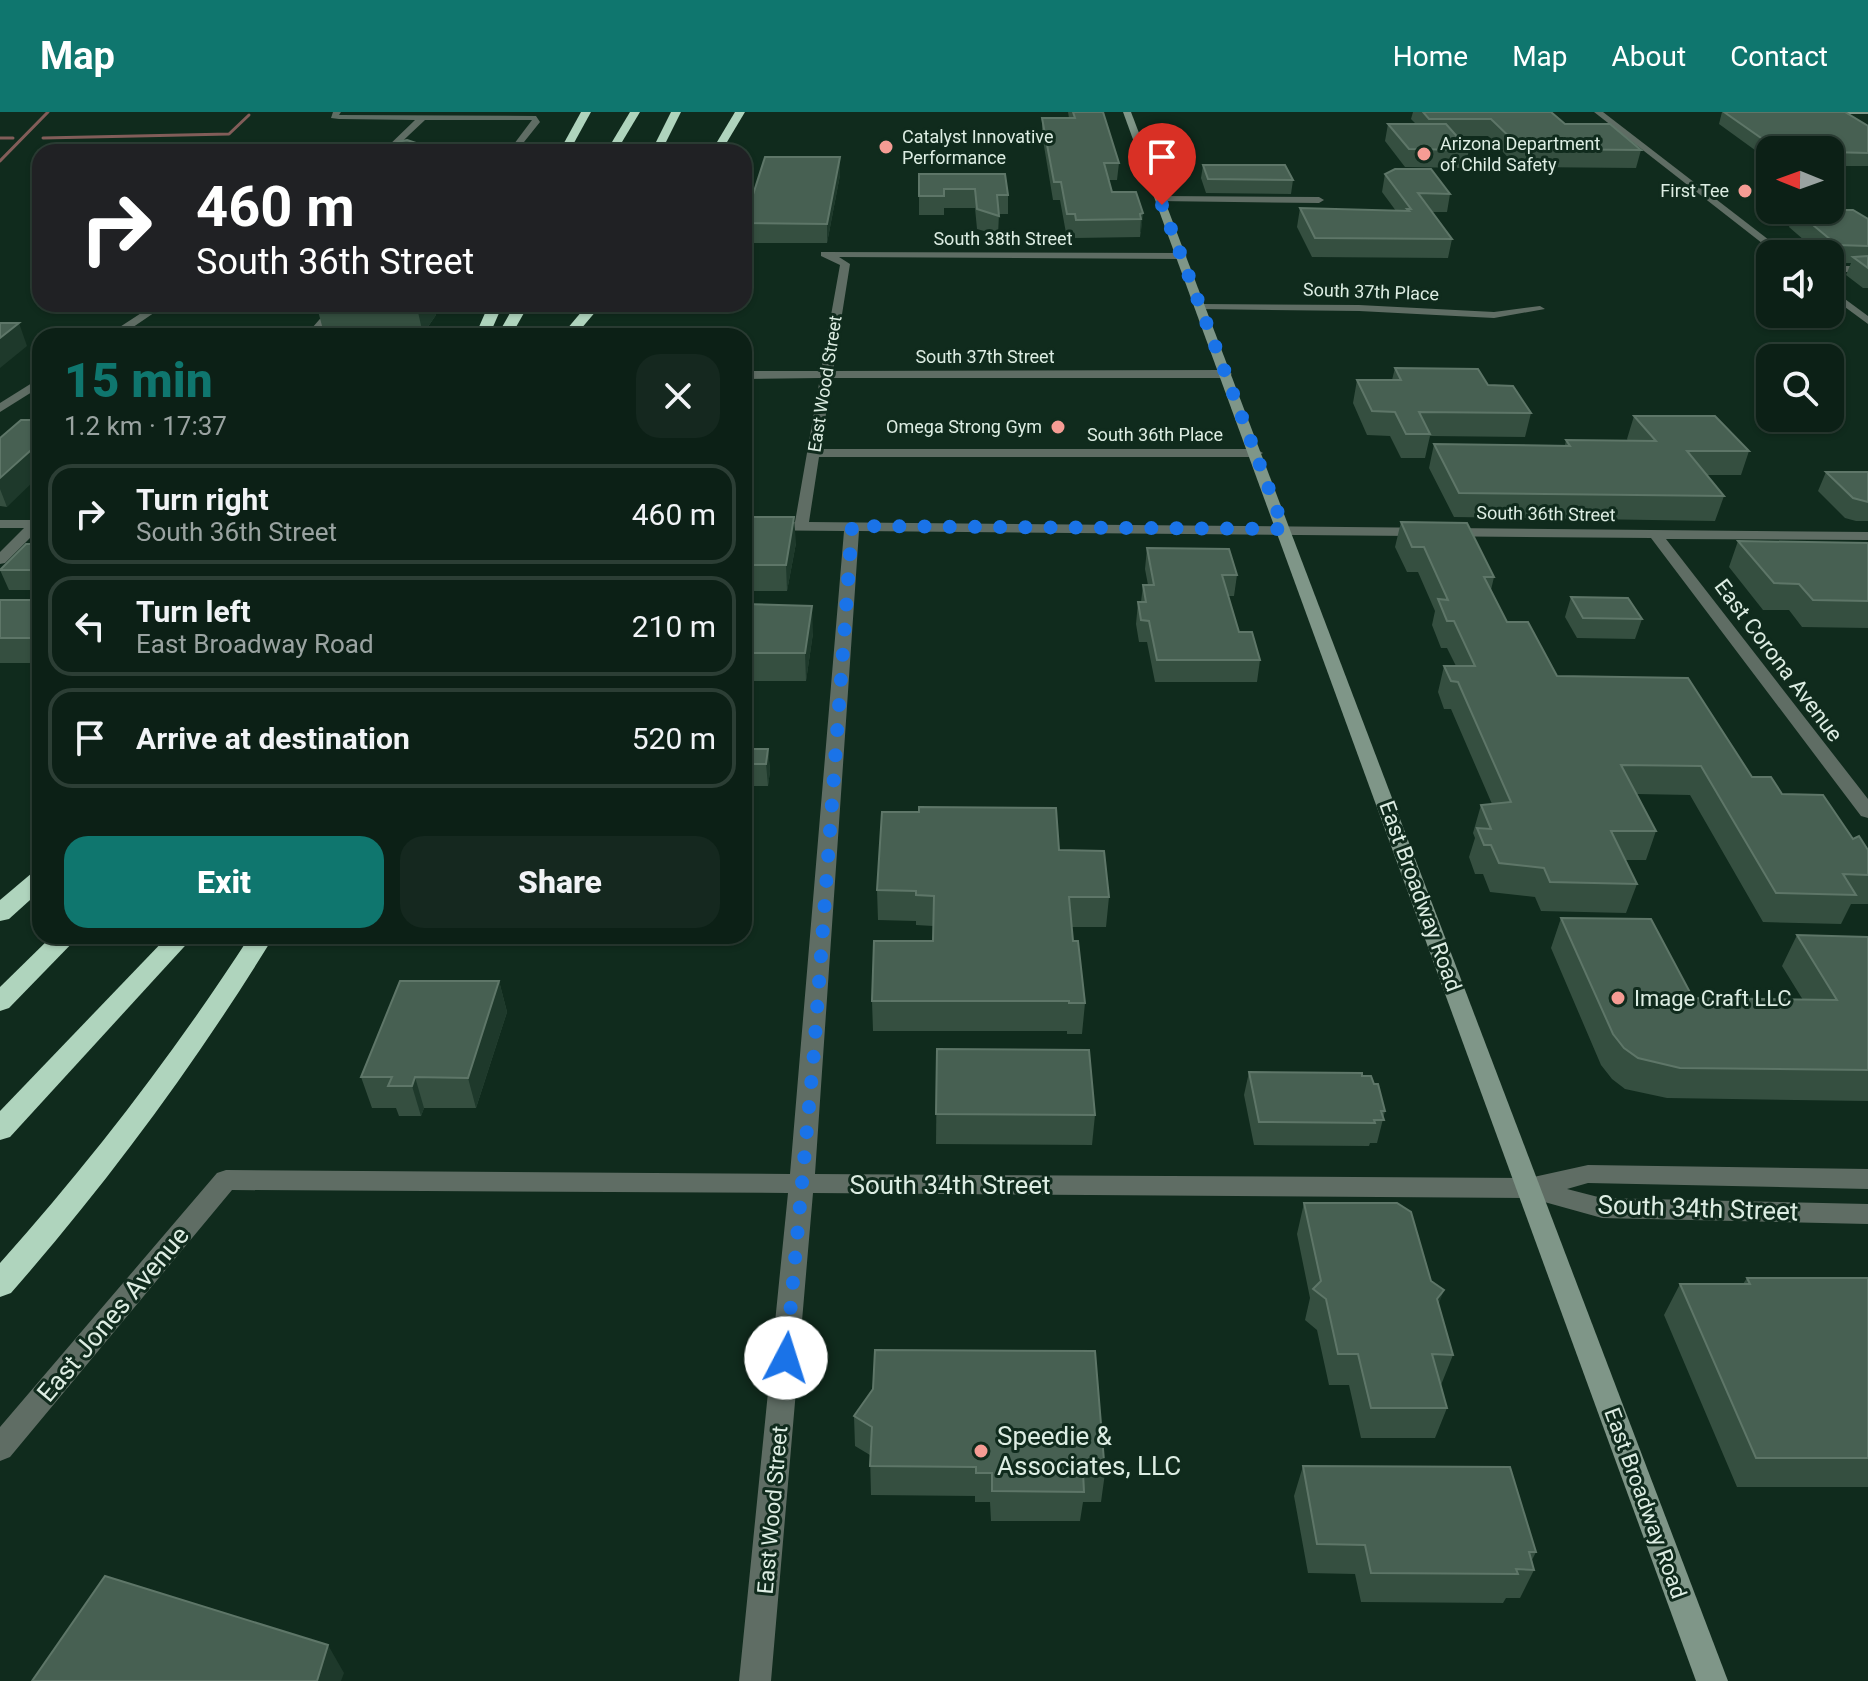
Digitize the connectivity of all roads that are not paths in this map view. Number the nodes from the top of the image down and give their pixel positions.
1 (337, 112) edge
2 (586, 112) edge
3 (635, 112) edge
4 (676, 112) edge
5 (740, 112) edge
6 (1127, 112) edge
7 (1598, 112) edge
8 (1835, 112) edge
9 (1868, 112) edge
10 (423, 117) junction
11 (394, 144) edge
12 (518, 144) edge
13 (568, 144) edge
14 (616, 144) edge
15 (660, 144) edge
16 (721, 144) edge
17 (1160, 199) junction
18 (1319, 200) dead end
19 (1764, 240) edge
20 (825, 254) joint
21 (1182, 256) junction
22 (1844, 269) edge
23 (1868, 269) edge
24 (1844, 302) edge
25 (1201, 307) junction
26 (1540, 309) dead end
27 (150, 312) edge
28 (332, 312) edge
29 (588, 312) edge
30 (1868, 321) edge
31 (124, 328) edge
32 (317, 328) edge
33 (573, 328) edge
34 (1226, 374) junction
35 (752, 375) edge
36 (827, 375) junction
37 (32, 387) edge
38 (0, 408) edge
39 (814, 453) junction
40 (1256, 453) junction
41 (0, 524) edge
42 (32, 524) edge
43 (752, 526) edge
44 (801, 526) junction
45 (852, 526) junction
46 (1284, 529) junction
47 (32, 530) edge
48 (1655, 534) junction
49 (1868, 536) edge
50 (0, 560) edge
51 (1868, 812) edge
52 (32, 885) edge
53 (0, 913) edge
54 (59, 944) edge
55 (174, 944) edge
56 (257, 944) edge
57 (0, 1002) edge
58 (0, 1129) edge
59 (1868, 1179) edge
60 (226, 1180) joint
61 (802, 1185) junction
62 (1529, 1188) junction
63 (1868, 1214) edge
64 (0, 1284) edge
65 (0, 1448) edge
66 (755, 1681) edge
67 (1712, 1681) edge

1 - 10 street
2 - 13 highway
3 - 14 highway
4 - 15 highway
5 - 16 highway
6 - 17 main road, East Broadway Road
7 - 19 street
8 - 9 main road
10 - 11 street
10 - 12 street
17 - 18 street
17 - 21 main road, East Broadway Road
20 - 21 street, South 38th Street
20 - 36 street, East Wood Street
21 - 25 main road, East Broadway Road
22 - 23 street
24 - 30 street
25 - 26 street, South 37th Place
25 - 34 main road, East Broadway Road
27 - 31 street
28 - 32 street
29 - 33 highway
34 - 36 street, South 37th Street
34 - 40 main road, East Broadway Road
35 - 36 street, South 37th Street
36 - 39 street, East Wood Street
37 - 38 street
39 - 40 street, South 36th Place
39 - 44 street, East Wood Street
40 - 46 main road, East Broadway Road
41 - 42 street
43 - 44 street, South 36th Street
44 - 45 street, South 36th Street
45 - 46 street, South 36th Street
45 - 61 street, East Wood Street
46 - 48 street, South 36th Street
46 - 62 main road, East Broadway Road
47 - 50 street
48 - 49 street, South 36th Street
48 - 51 street, East Corona Avenue
52 - 53 highway
54 - 57 highway
55 - 58 highway
56 - 64 highway
59 - 62 street, South 34th Street
60 - 61 street, South 34th Street
60 - 65 street, East Jones Avenue
61 - 62 street, South 34th Street
61 - 66 street, East Wood Street
62 - 63 street, South 34th Street
62 - 67 main road, East Broadway Road

